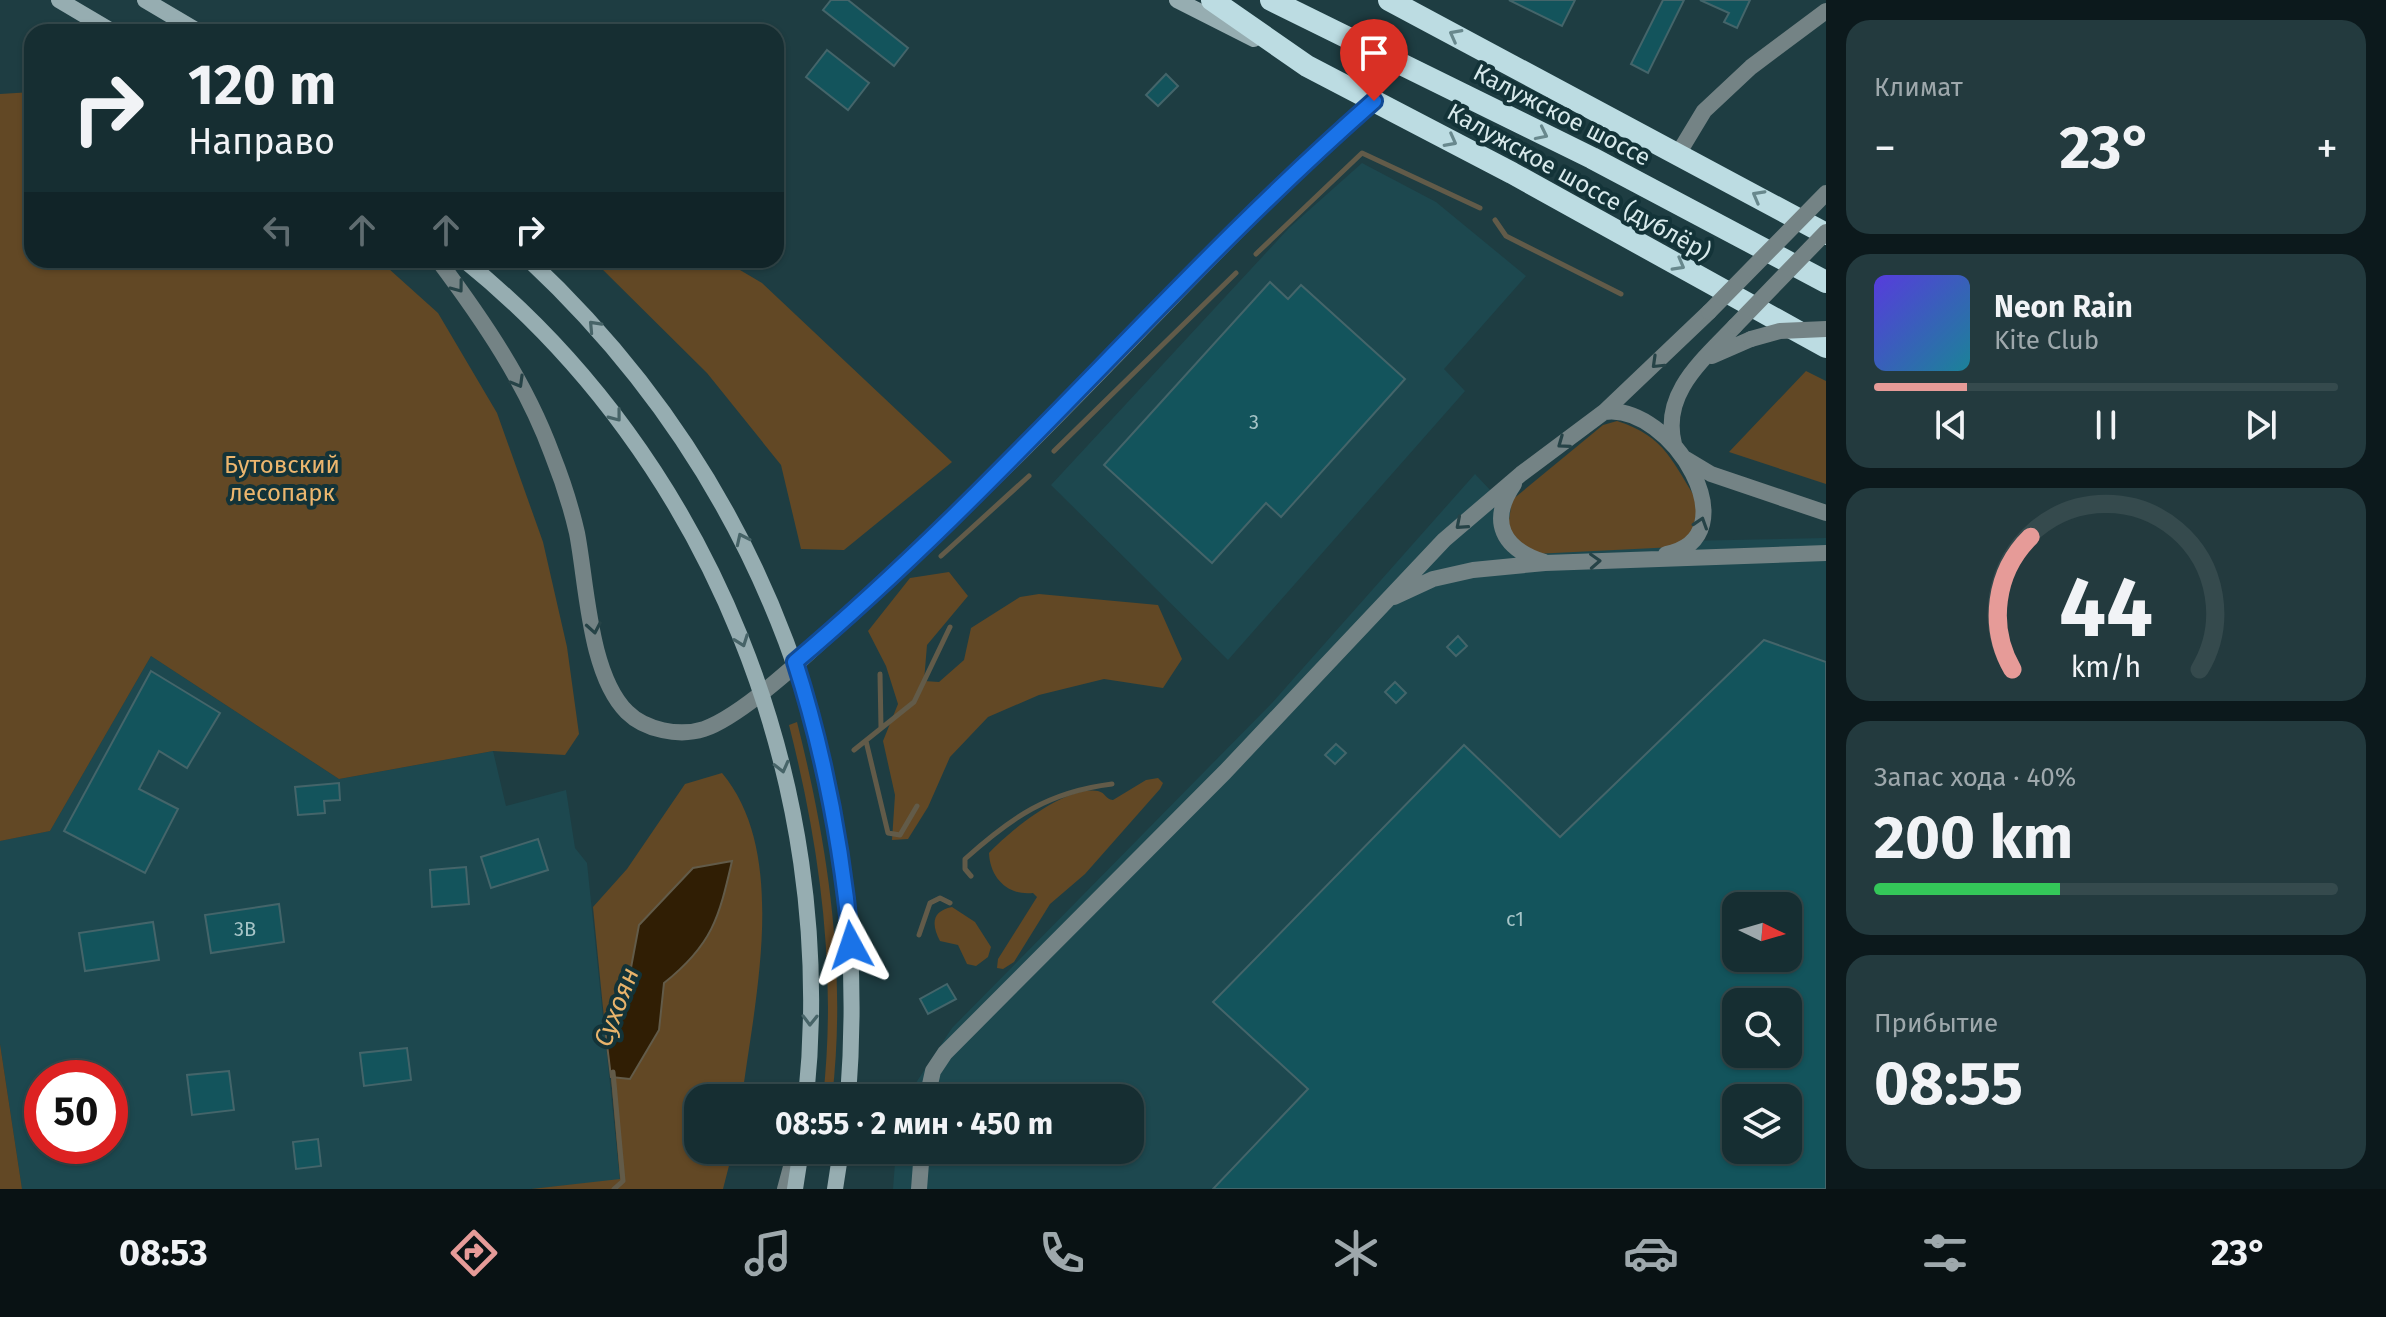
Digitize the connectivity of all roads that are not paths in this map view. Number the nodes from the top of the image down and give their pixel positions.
1 (59, 0) edge
2 (145, 0) edge
3 (1177, 0) edge
4 (1212, 0) edge
5 (1271, 0) edge
6 (1389, 0) edge
7 (1826, 11) edge
8 (100, 24) edge
9 (186, 24) edge
10 (1307, 66) junction
11 (1374, 101) junction
12 (1678, 154) junction
13 (1826, 193) edge
14 (1826, 233) edge
15 (444, 268) edge
16 (474, 268) edge
17 (537, 268) edge
18 (1826, 282) edge
19 (1826, 329) edge
20 (1826, 347) edge
21 (1700, 363) junction
22 (1604, 412) junction
23 (1678, 451) junction
24 (1521, 474) junction
25 (1826, 513) edge
26 (1826, 553) edge
27 (1644, 558) junction
28 (1545, 563) junction
29 (1386, 602) junction
30 (795, 662) junction
31 (761, 692) junction
32 (807, 1084) edge
33 (849, 1084) edge
34 (930, 1084) edge
35 (793, 1164) edge
36 (797, 1164) edge
37 (841, 1164) edge
38 (921, 1164) edge
39 (785, 1189) edge
40 (795, 1189) edge
41 (838, 1189) edge
42 (919, 1189) edge

1 - 8 main road
2 - 9 main road
3 - 10 main road, Калужское шоссе (дублёр)
4 - 10 highway
5 -> 18 highway, Калужское шоссе
12 -> 6 highway, Калужское шоссе
7 - 12 street
10 - 11 highway, Калужское шоссе (дублёр)
11 -> 20 highway, Калужское шоссе (дублёр)
11 - 30 street
14 -> 12 highway, Калужское шоссе
13 -> 22 street, bridge
14 - 21 street, bridge
15 -> 31 street
16 -> 31 main road
30 -> 17 main road
19 - 21 street, bridge
21 - 23 street
22 - 23 street
22 -> 24 street
23 - 25 street
27 -> 23 street
24 - 28 street
24 -> 29 street
26 - 27 street
28 -> 27 street
28 - 29 street
29 - 34 street
30 - 31 street
30 - 33 main road
31 -> 32 main road
35 - 39 street
36 - 40 main road
37 - 41 main road
38 - 42 street

